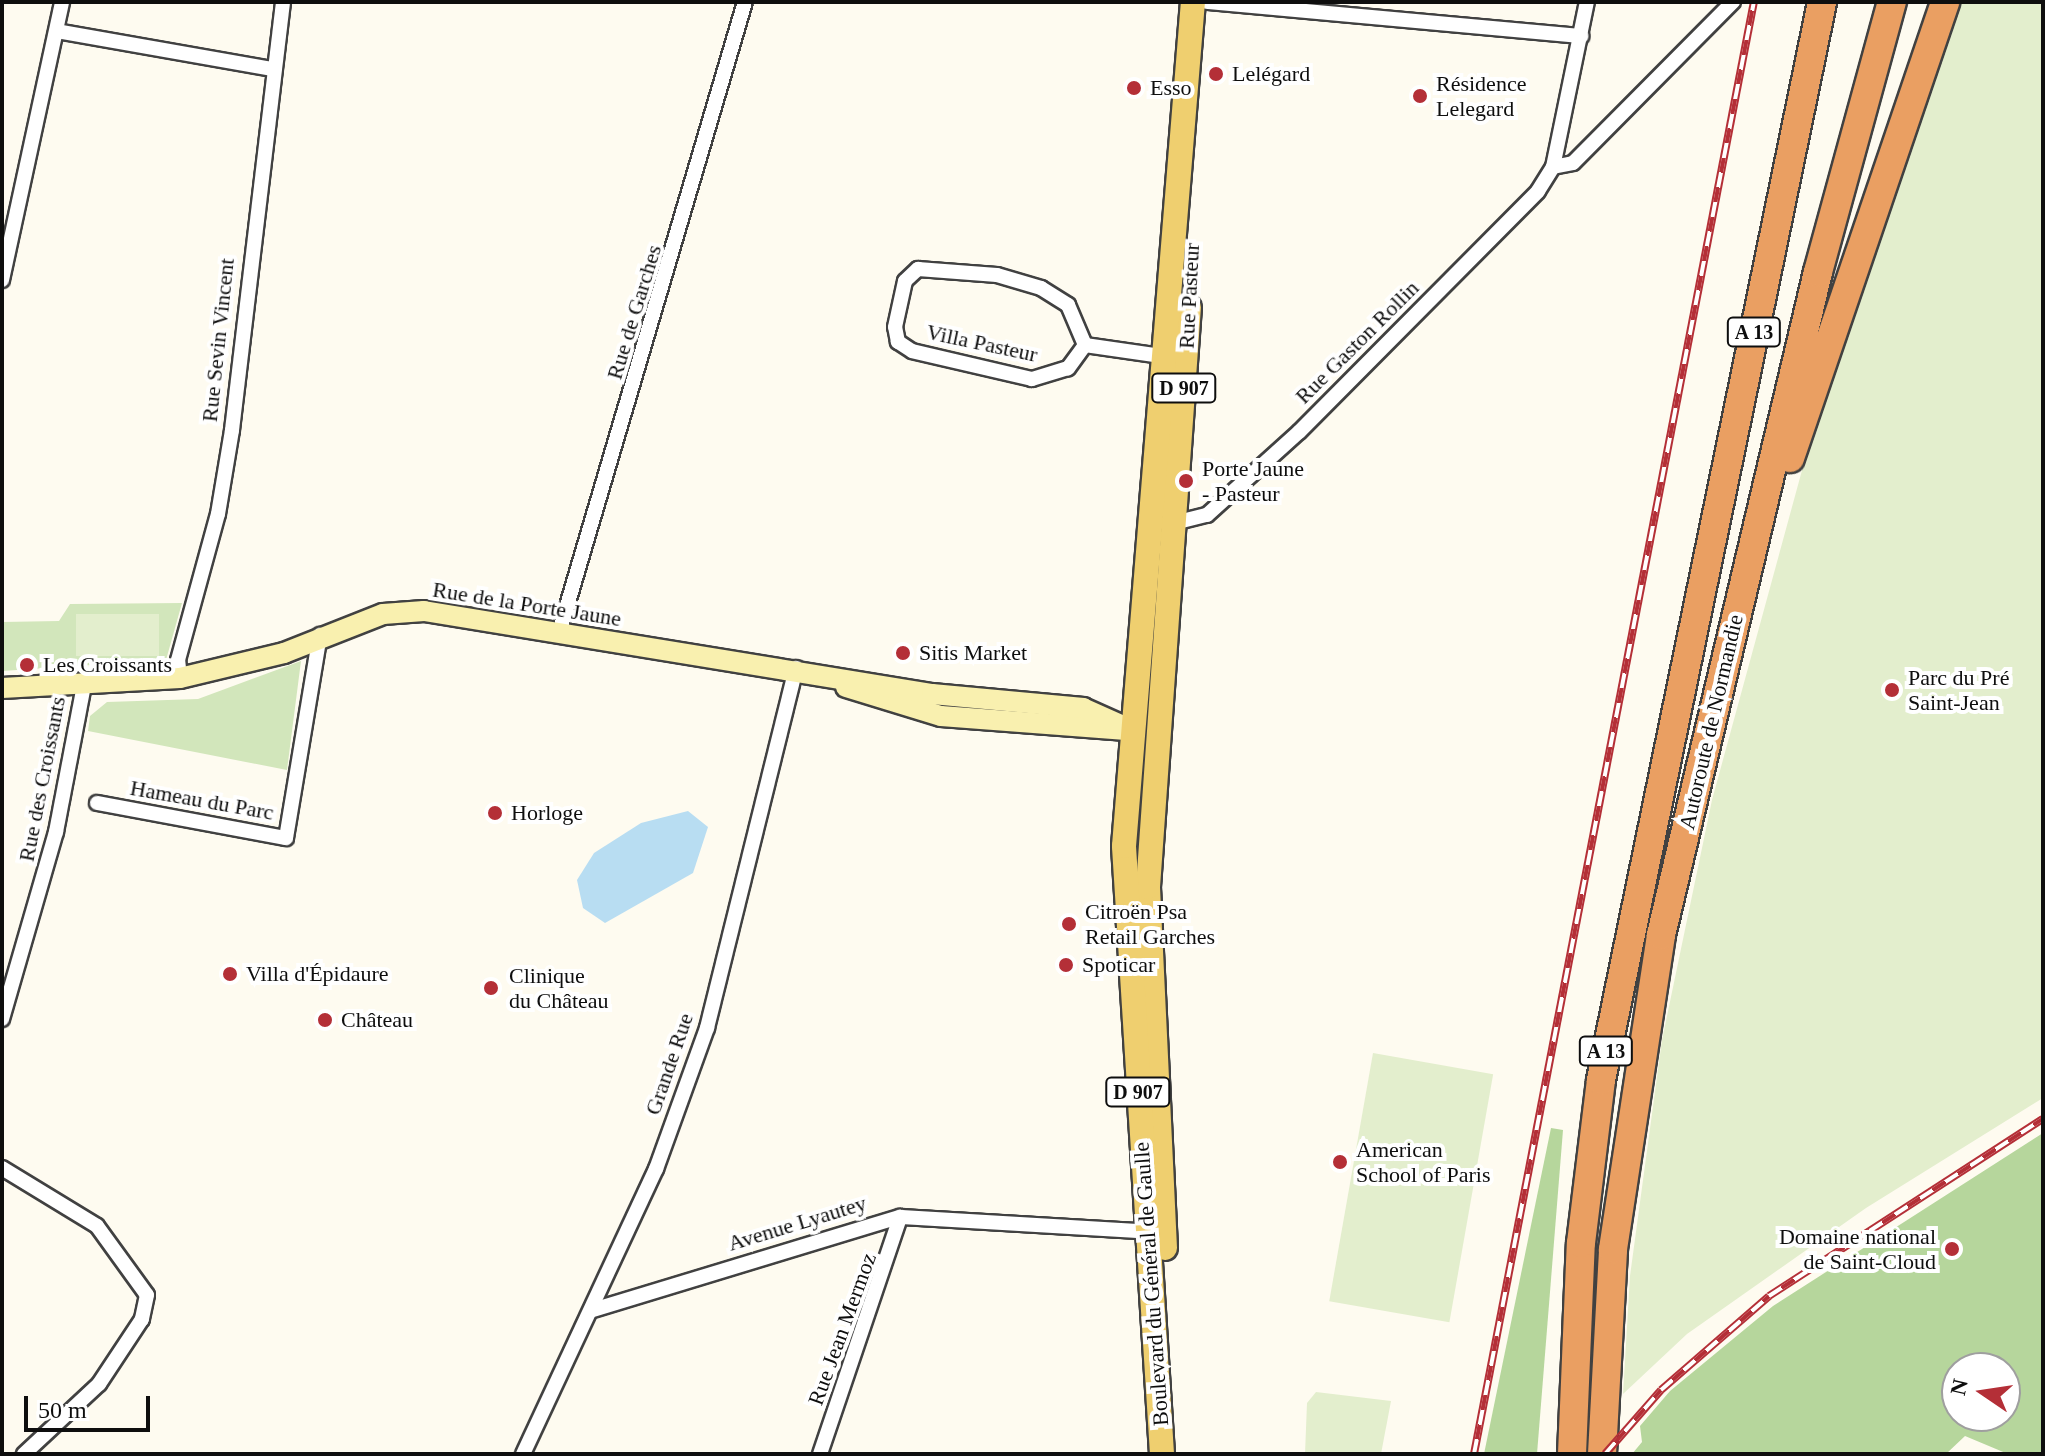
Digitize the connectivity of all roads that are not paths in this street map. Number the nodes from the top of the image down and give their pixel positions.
1 (62, 2) edge
2 (283, 2) edge
3 (745, 2) edge
4 (1193, 2) edge
5 (1208, 2) edge
6 (1587, 2) edge
7 (1733, 2) edge
8 (1822, 2) edge
9 (1892, 2) edge
10 (1945, 2) edge
11 (57, 31) junction
12 (1581, 36) junction
13 (272, 69) junction
14 (1553, 167) junction
15 (2, 280) edge
16 (1085, 345) junction
17 (1177, 358) junction
18 (1764, 494) junction
19 (1174, 523) junction
20 (559, 633) junction
21 (320, 635) junction
22 (805, 670) junction
23 (180, 678) junction
24 (84, 685) junction
25 (2, 688) edge
26 (1144, 732) junction
27 (1128, 795) junction
28 (97, 803) dead end
29 (1150, 834) junction
30 (1124, 846) junction
31 (2, 1019) edge
32 (2, 1168) edge
33 (900, 1217) junction
34 (1156, 1232) junction
35 (593, 1310) junction
36 (24, 1454) edge
37 (523, 1454) edge
38 (820, 1454) edge
39 (1162, 1454) edge
40 (1174, 1454) edge
41 (1572, 1454) edge
42 (1602, 1454) edge

1 - 11 street
2 - 13 street, Rue Sevin Vincent
3 - 20 street, Rue de Garches
4 - 17 main road, Rue Pasteur / D 907
5 - 12 street
5 - 17 main road, Rue Pasteur / D 907
6 - 12 street
7 - 14 street
8 - 41 highway, Autoroute de Normandie / A 13
9 - 18 highway, Autoroute de Normandie / A 13
10 - 18 highway
11 - 13 street
11 - 15 street
12 - 14 street
13 - 23 street, Rue Sevin Vincent
14 - 19 street, Rue Gaston Rollin
16 - 16 street, Villa Pasteur
16 - 17 street
17 - 19 main road, Rue Pasteur / D 907
17 - 26 main road, Rue Pasteur / D 907
18 - 42 highway, Autoroute de Normandie / A 13
19 - 26 main road, Rue Pasteur / D 907
20 - 21 main road, Rue de la Porte Jaune
20 - 22 main road, Rue de la Porte Jaune
21 - 23 main road, Rue de la Porte Jaune
21 - 28 street, Hameau du Parc
22 - 26 main road, Rue de la Porte Jaune
22 - 35 street, Grande Rue
23 - 24 main road, Rue de la Porte Jaune
24 - 25 main road, Rue de la Porte Jaune
24 - 31 street, Rue des Croissants
26 - 27 main road, Boulevard du Général de Gaulle / D 907
26 - 29 main road, Boulevard du Général de Gaulle / D 907
27 - 29 main road
27 - 30 main road, Boulevard du Général de Gaulle / D 907
29 - 30 main road
29 - 34 main road, Boulevard du Général de Gaulle / D 907
30 - 34 main road, Boulevard du Général de Gaulle / D 907
32 - 36 street
33 - 34 street, Avenue Lyautey
33 - 35 street, Avenue Lyautey
33 - 38 street, Rue Jean Mermoz
34 - 39 main road, Boulevard du Général de Gaulle / D 907
34 - 40 main road, Boulevard du Général de Gaulle / D 907
35 - 37 street, Grande Rue

